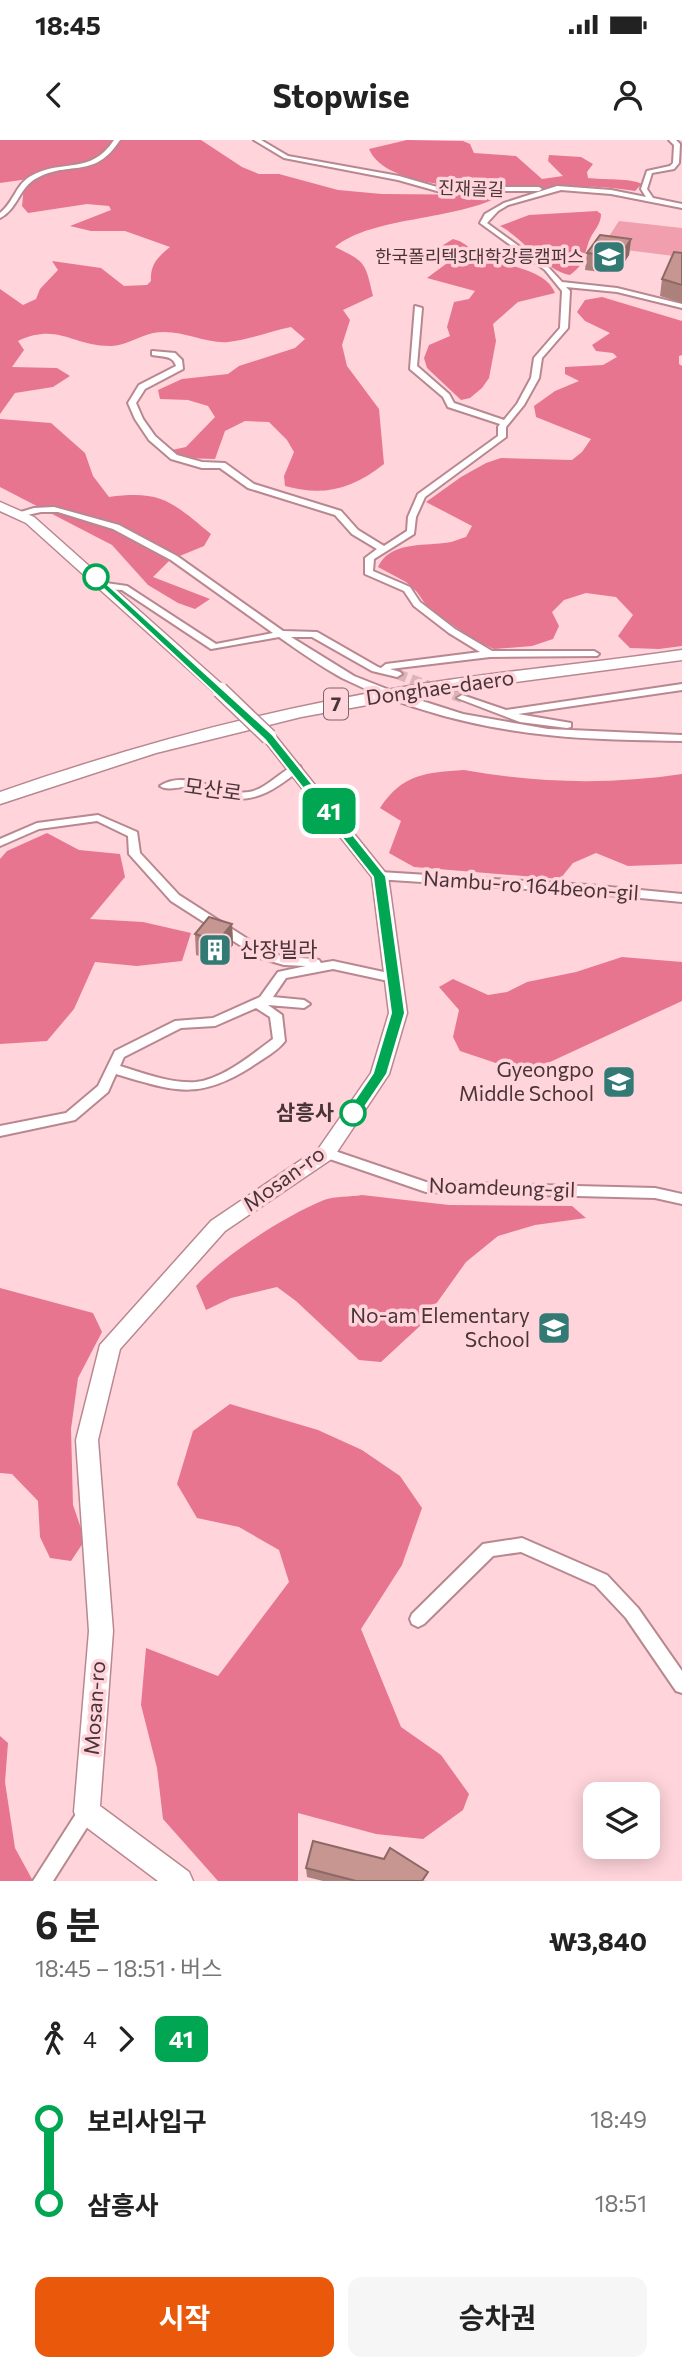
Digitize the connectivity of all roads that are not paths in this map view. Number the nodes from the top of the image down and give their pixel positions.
1 (117, 140) edge
2 (257, 140) edge
3 (672, 140) edge
4 (562, 188) junction
5 (650, 198) junction
6 (682, 206) edge
7 (0, 216) edge
8 (561, 284) junction
9 (682, 306) edge
10 (418, 308) dead end
11 (155, 352) dead end
12 (505, 424) junction
13 (0, 506) edge
14 (18, 514) junction
15 (383, 549) junction
16 (106, 586) junction
17 (280, 634) junction
18 (490, 654) junction
19 (594, 654) dead end
20 (682, 656) edge
21 (375, 669) junction
22 (397, 674) tunnel mouth
23 (682, 687) edge
24 (393, 694) junction
25 (462, 698) tunnel mouth
26 (503, 714) junction
27 (682, 737) edge
28 (296, 768) junction
29 (165, 786) dead end
30 (0, 798) edge
31 (0, 843) edge
32 (380, 876) junction
33 (682, 898) edge
34 (333, 965) junction
35 (393, 978) junction
36 (261, 1002) junction
37 (304, 1004) dead end
38 (113, 1068) junction
39 (0, 1131) edge
40 (326, 1153) junction
41 (682, 1199) edge
42 (418, 1619) dead end
43 (682, 1685) edge
44 (87, 1812) junction
45 (42, 1881) edge
46 (180, 1881) edge

1 - 7 street
2 - 4 street, 진재골길
3 - 5 street
4 - 5 street, 진재골길
4 - 8 street
5 - 6 street, 진재골길
8 - 9 street
8 - 12 street
10 - 12 street
11 - 15 street
12 - 15 street
13 - 14 street
14 - 16 street
14 - 17 street
15 - 18 street
16 - 17 street
16 - 28 street, bridge
17 - 21 street
17 - 24 street
18 - 19 street
18 - 21 street
20 - 24 main road, Donghae-daero / 7
21 - 22 street
23 - 26 street
24 - 27 street
24 - 30 main road, Donghae-daero / 7
25 - 26 street
26 - 27 street
28 - 29 street, 모산로
28 - 32 street
31 - 34 street
32 - 33 street, Nambu-ro 164beon-gil
32 - 35 street, Mosan-ro
34 - 35 street
34 - 36 street
35 - 40 street, Mosan-ro
36 - 37 street
36 - 38 street
36 - 38 street
38 - 39 street
40 - 41 street, Noamdeung-gil
40 - 44 street, Mosan-ro
42 - 43 street
44 - 45 street, Mosan-ro
44 - 46 street

